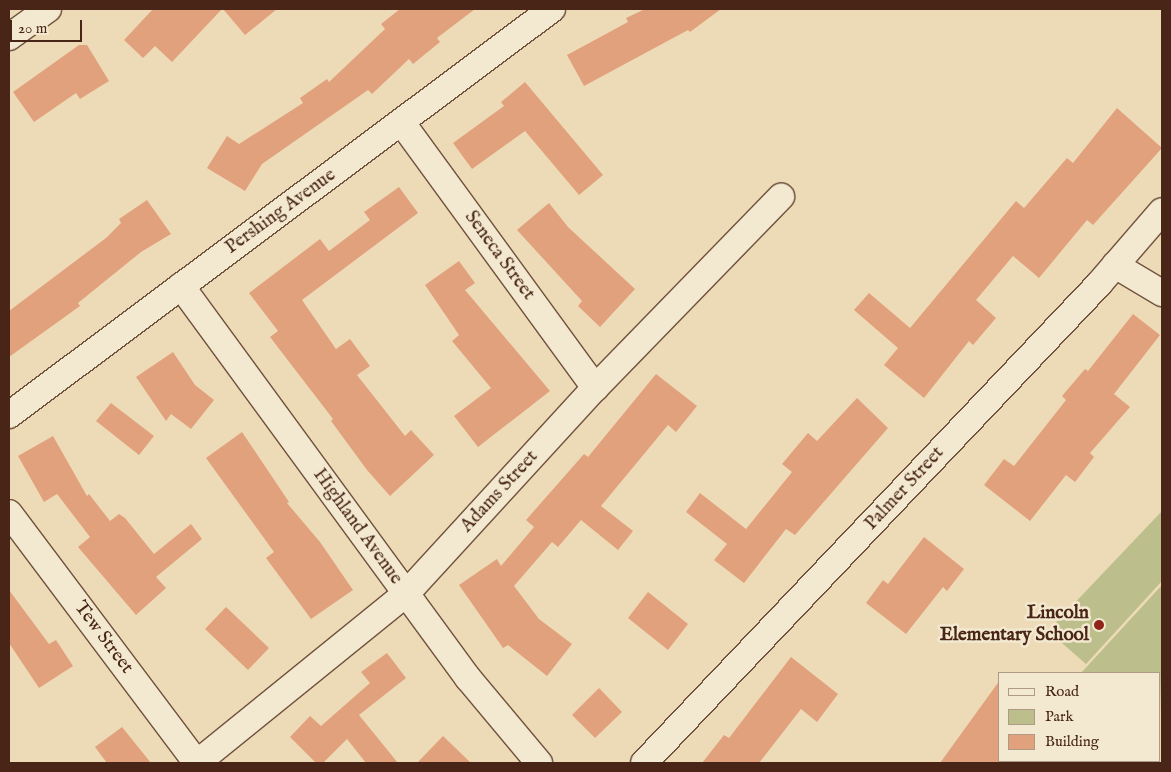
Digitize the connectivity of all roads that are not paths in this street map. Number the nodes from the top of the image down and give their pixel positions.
1 (48, 9) edge
2 (552, 9) edge
3 (9, 38) edge
4 (402, 124) junction
5 (781, 196) dead end
6 (1162, 211) edge
7 (1115, 265) junction
8 (181, 286) junction
9 (1162, 293) edge
10 (595, 388) junction
11 (9, 415) edge
12 (9, 513) edge
13 (406, 594) junction
14 (197, 763) edge
15 (539, 763) edge
16 (644, 763) edge

1 - 3 street
2 - 4 street, Pershing Avenue
4 - 8 street, Pershing Avenue
4 - 10 street, Seneca Street
5 - 10 street, Adams Street
6 - 7 street, Palmer Street
7 - 9 street
7 - 16 street, Palmer Street
8 - 11 street, Pershing Avenue
8 - 13 street, Highland Avenue
10 - 13 street, Adams Street
12 - 14 street, Tew Street
13 - 14 street, Adams Street
13 - 15 street, Highland Avenue

